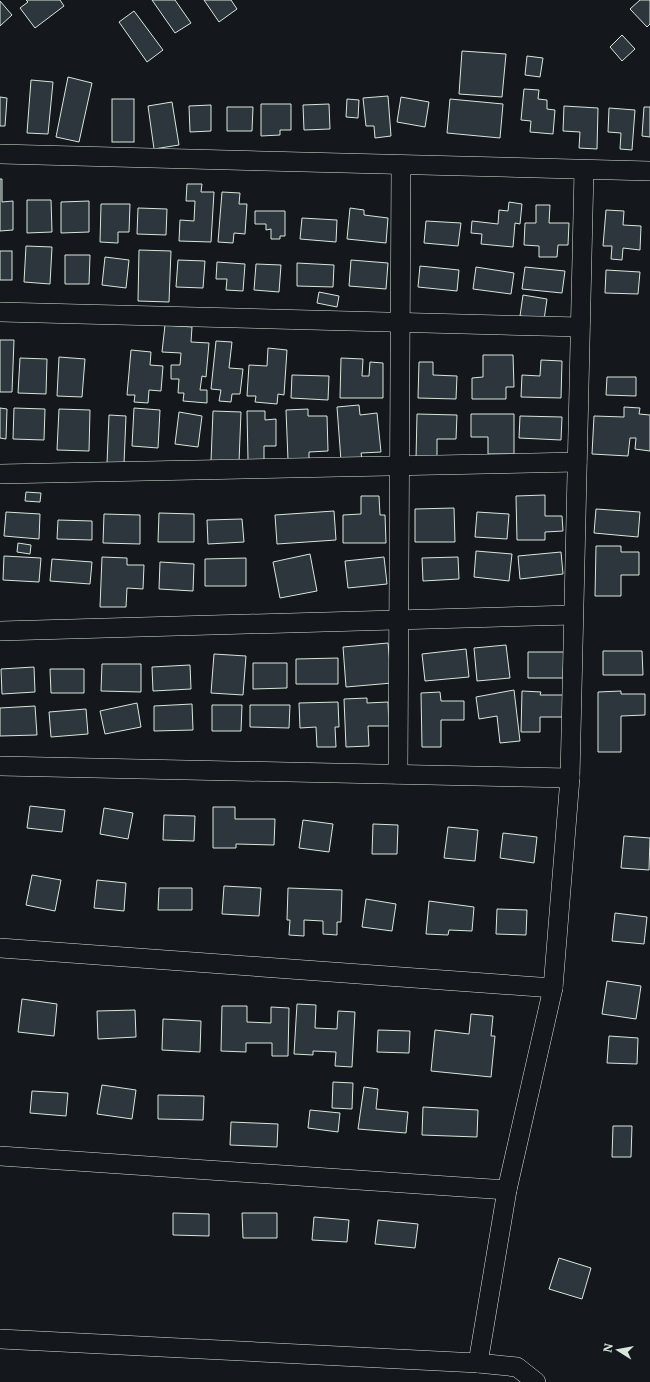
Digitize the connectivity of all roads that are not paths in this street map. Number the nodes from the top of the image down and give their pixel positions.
1 (0, 154) edge
2 (401, 164) junction
3 (584, 170) junction
4 (650, 171) edge
5 (0, 312) edge
6 (400, 322) junction
7 (580, 327) junction
8 (577, 462) junction
9 (400, 466) junction
10 (0, 474) edge
11 (573, 615) junction
12 (399, 620) junction
13 (0, 631) edge
14 (0, 766) edge
15 (398, 774) junction
16 (570, 778) junction
17 (0, 948) edge
18 (552, 988) junction
19 (0, 1156) edge
20 (507, 1190) junction
21 (0, 1339) edge
22 (478, 1363) junction
23 (536, 1382) edge

1 - 2 street
2 - 3 street
2 - 6 street
3 - 4 street
3 - 7 street
5 - 6 street
6 - 7 street
6 - 9 street
7 - 8 street
8 - 9 street
8 - 11 street
9 - 10 street
9 - 12 street
11 - 12 street
11 - 16 street
12 - 13 street
12 - 15 street
14 - 15 street
15 - 16 street
16 - 18 street
17 - 18 street
18 - 20 street
19 - 20 street
20 - 22 street
21 - 22 street
22 - 23 street

